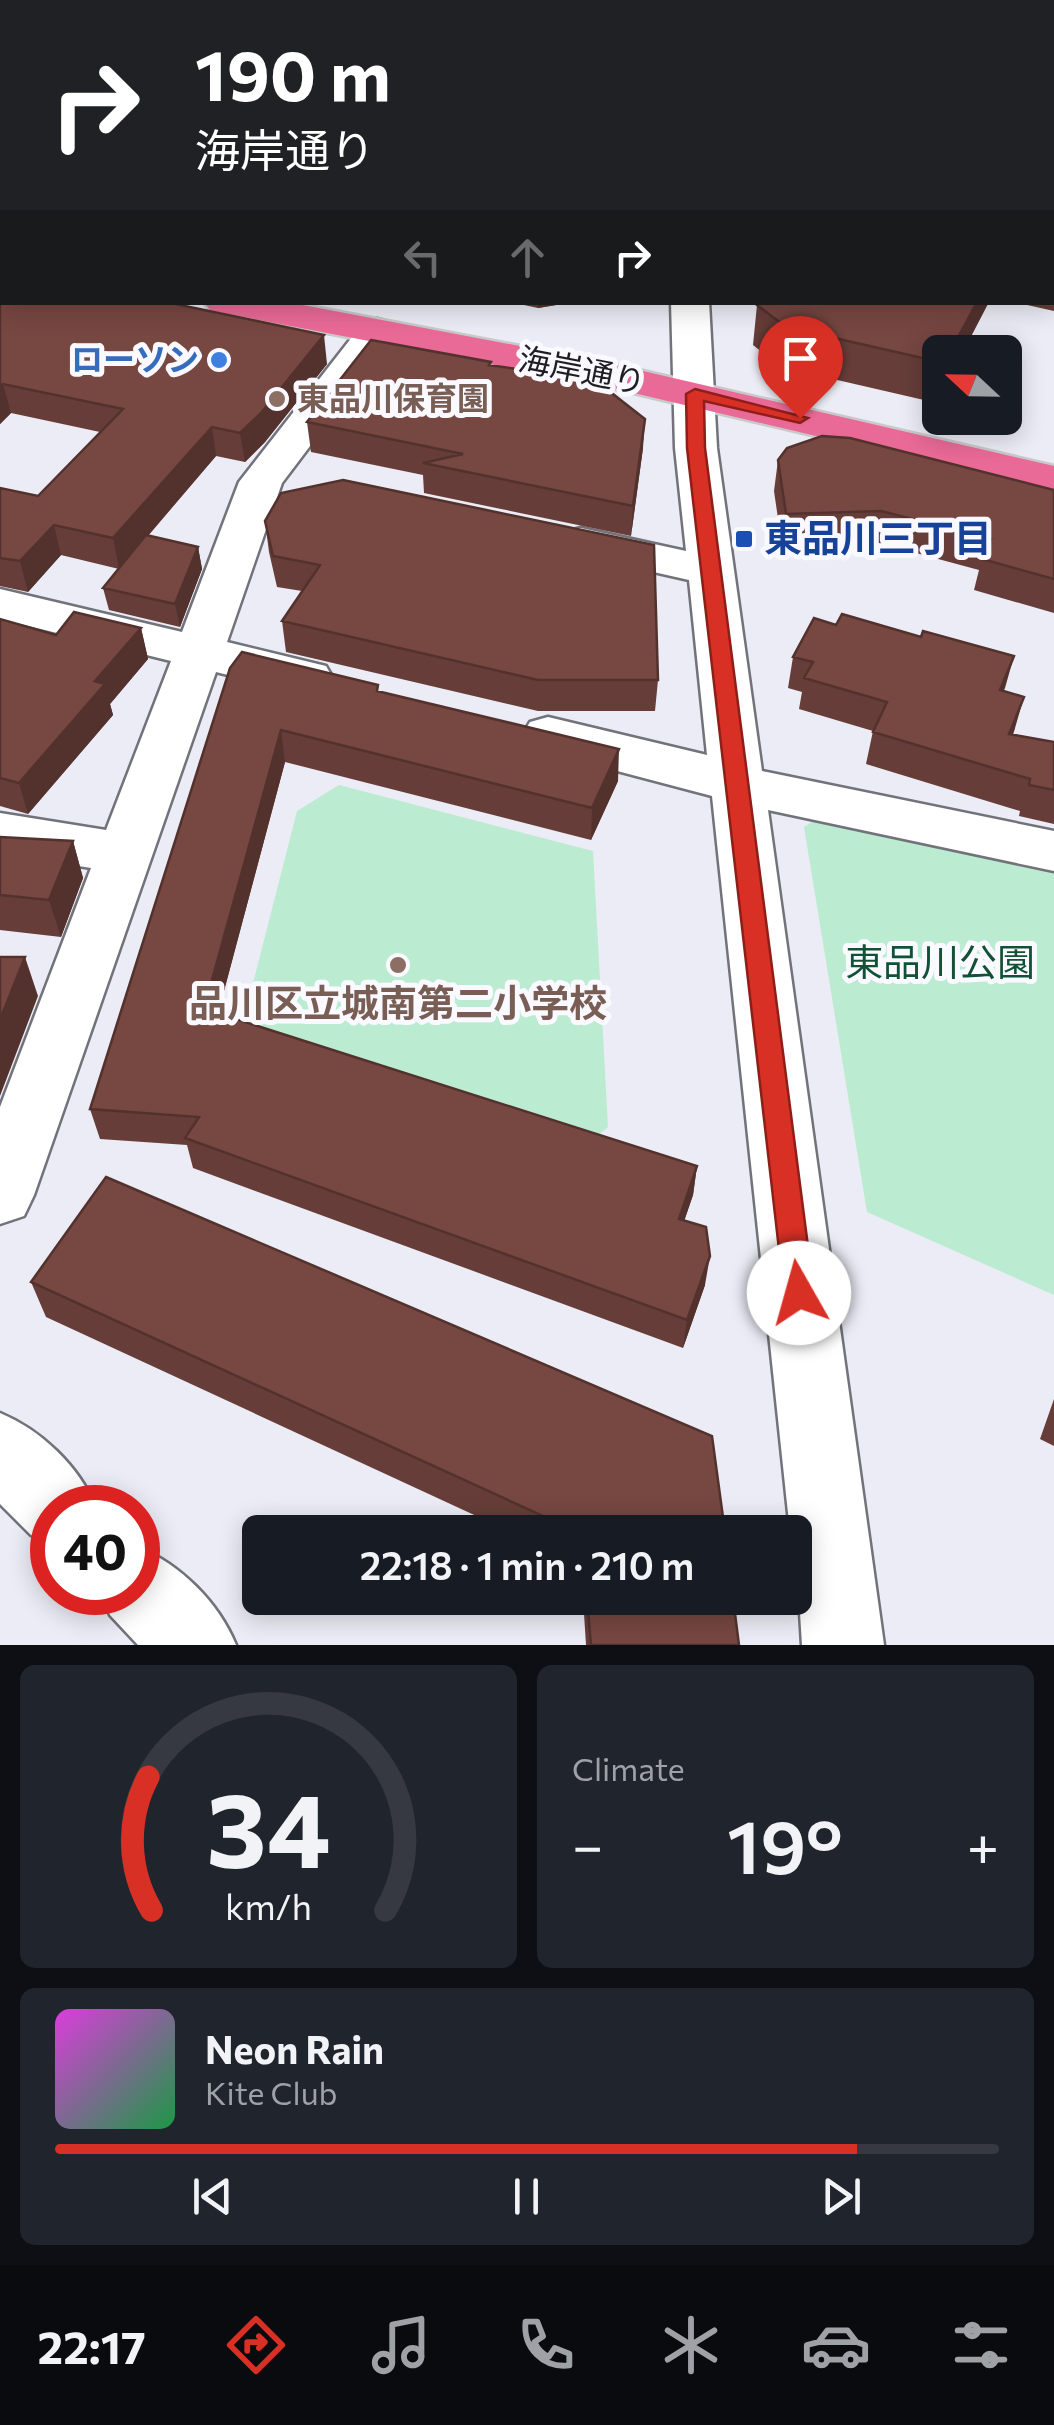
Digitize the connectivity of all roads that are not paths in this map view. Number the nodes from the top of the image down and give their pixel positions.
1 (240, 305) edge
2 (690, 305) edge
3 (377, 331) junction
4 (695, 394) junction
5 (1054, 478) edge
6 (548, 536) edge
7 (712, 570) junction
8 (0, 604) edge
9 (199, 652) junction
10 (353, 689) edge
11 (508, 726) edge
12 (736, 784) junction
13 (0, 833) edge
14 (1054, 851) edge
15 (125, 854) junction
16 (0, 1196) edge
17 (0, 1450) edge
18 (35, 1485) edge
19 (160, 1609) edge
20 (195, 1645) edge
21 (843, 1645) edge

1 - 3 highway, 海岸通り
2 - 4 street
3 - 4 highway, 海岸通り
3 - 9 street
4 - 5 highway, 海岸通り
4 - 7 street
6 - 7 street
7 - 12 street
8 - 9 street
9 - 10 street
9 - 15 street
11 - 12 street
12 - 14 street
12 - 21 street
13 - 15 street
15 - 16 street
17 - 18 street
19 - 20 street

